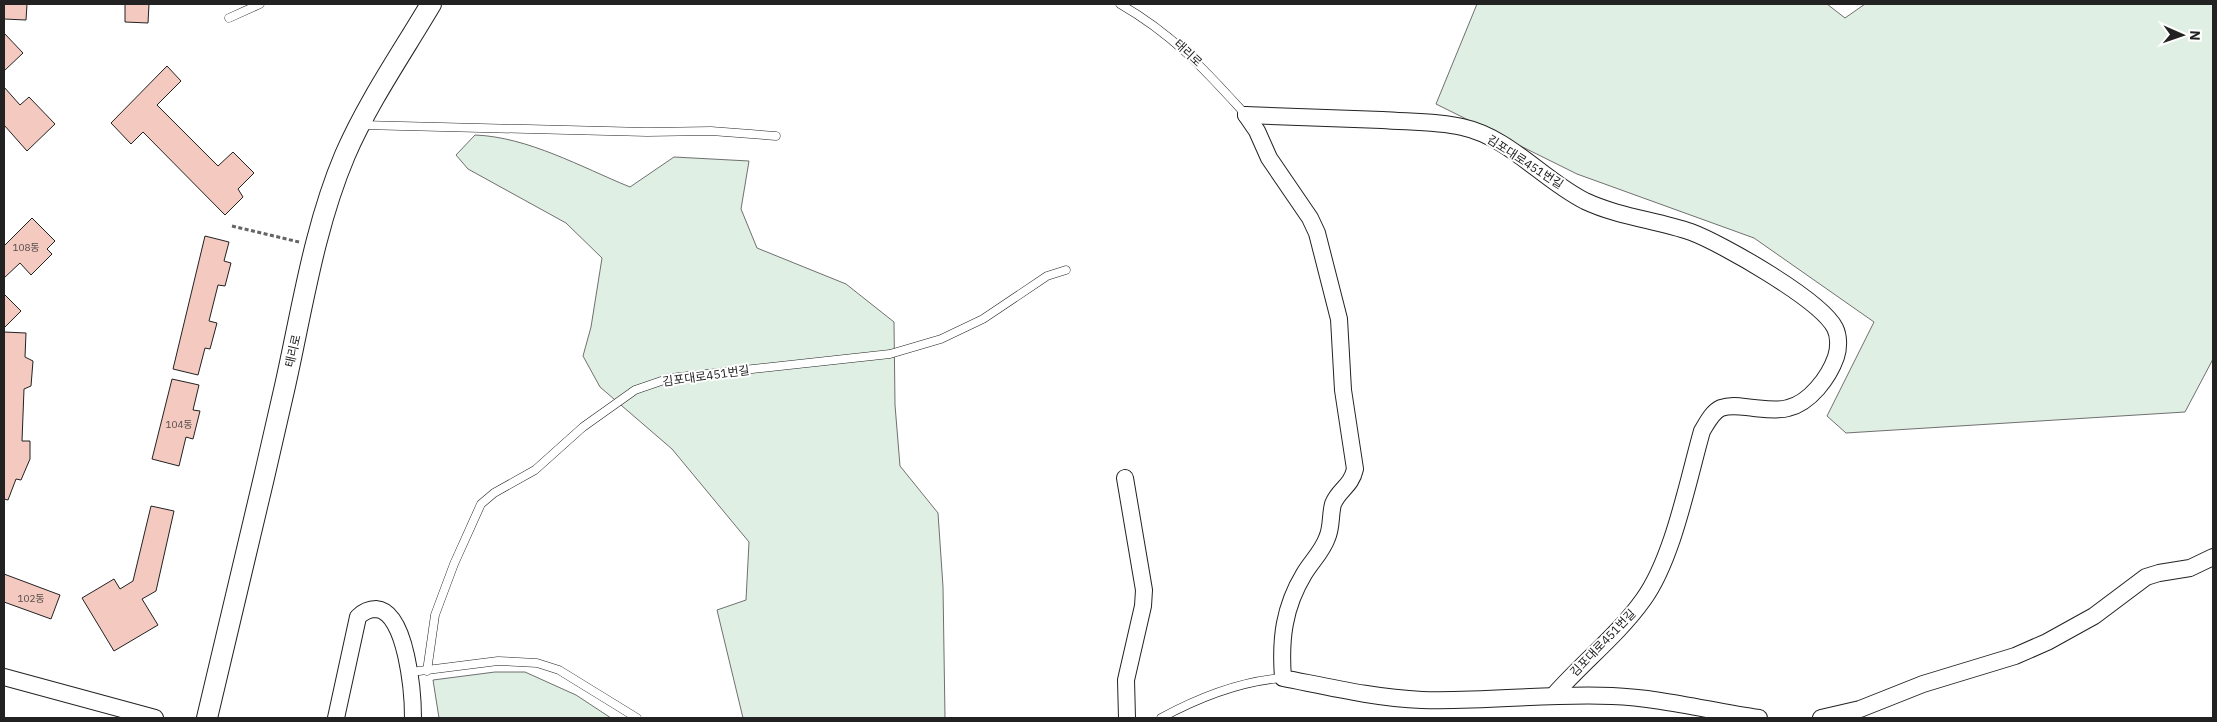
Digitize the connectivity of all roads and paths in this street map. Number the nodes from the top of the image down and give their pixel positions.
1 (260, 4) edge
2 (431, 4) edge
3 (1120, 4) edge
4 (230, 18) dead end
5 (1246, 115) junction
6 (360, 125) junction
7 (776, 136) dead end
8 (232, 226) dead end
9 (316, 246) junction
10 (1066, 270) dead end
11 (1125, 478) dead end
12 (2213, 557) edge
13 (419, 672) junction
14 (4, 677) edge
15 (1283, 678) junction
16 (1554, 695) junction
17 (155, 718) edge
18 (206, 718) edge
19 (336, 718) edge
20 (413, 718) edge
21 (637, 718) edge
22 (1127, 718) edge
23 (1161, 718) edge
24 (1759, 718) edge
25 (1821, 718) edge

1 - 4 lane
2 - 6 street, 태리로
3 - 5 lane, 태리로
5 - 15 street
5 - 16 street, 김포대로451번길
6 - 7 lane
6 - 9 street, 태리로
8 - 9 path
9 - 18 street, 태리로
10 - 13 lane, 김포대로451번길
11 - 22 street
12 - 25 street
13 - 19 street
13 - 20 street
13 - 21 lane
14 - 17 street
15 - 16 street, 김포대로451번길
15 - 23 lane, 김포대로451번길
16 - 24 street, 김포대로451번길

